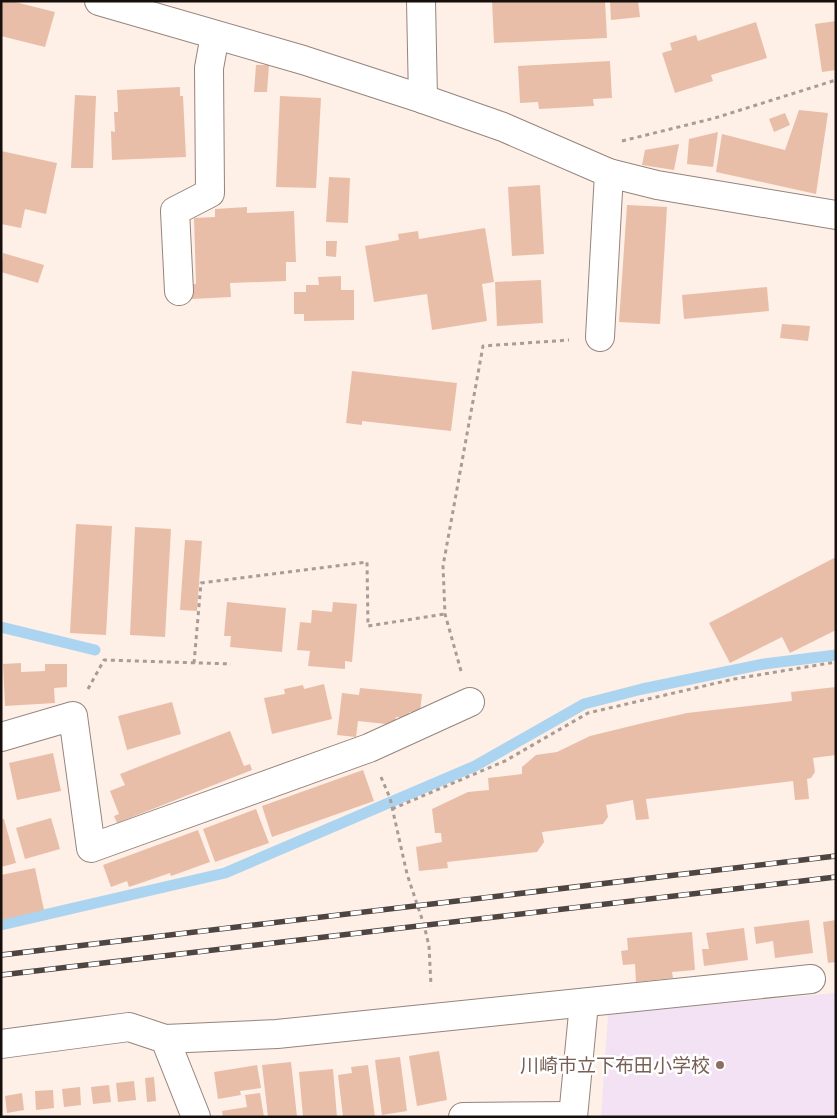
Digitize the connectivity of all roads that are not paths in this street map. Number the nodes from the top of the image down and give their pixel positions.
1 (99, 1) edge
2 (421, 1) edge
3 (215, 35) junction
4 (423, 99) junction
5 (609, 173) junction
6 (836, 215) edge
7 (179, 291) dead end
8 (600, 337) road end
9 (470, 702) road end
10 (1, 737) edge
11 (812, 979) dead end
12 (584, 1003) junction
13 (165, 1039) junction
14 (1, 1044) edge
15 (574, 1116) edge
16 (196, 1117) edge
17 (463, 1117) edge

1 - 3 street
2 - 4 street
3 - 4 street
3 - 7 street
4 - 5 street
5 - 6 street
5 - 8 street
9 - 10 street
11 - 12 street
12 - 13 street
12 - 15 street
13 - 14 street
13 - 16 street
15 - 17 street

